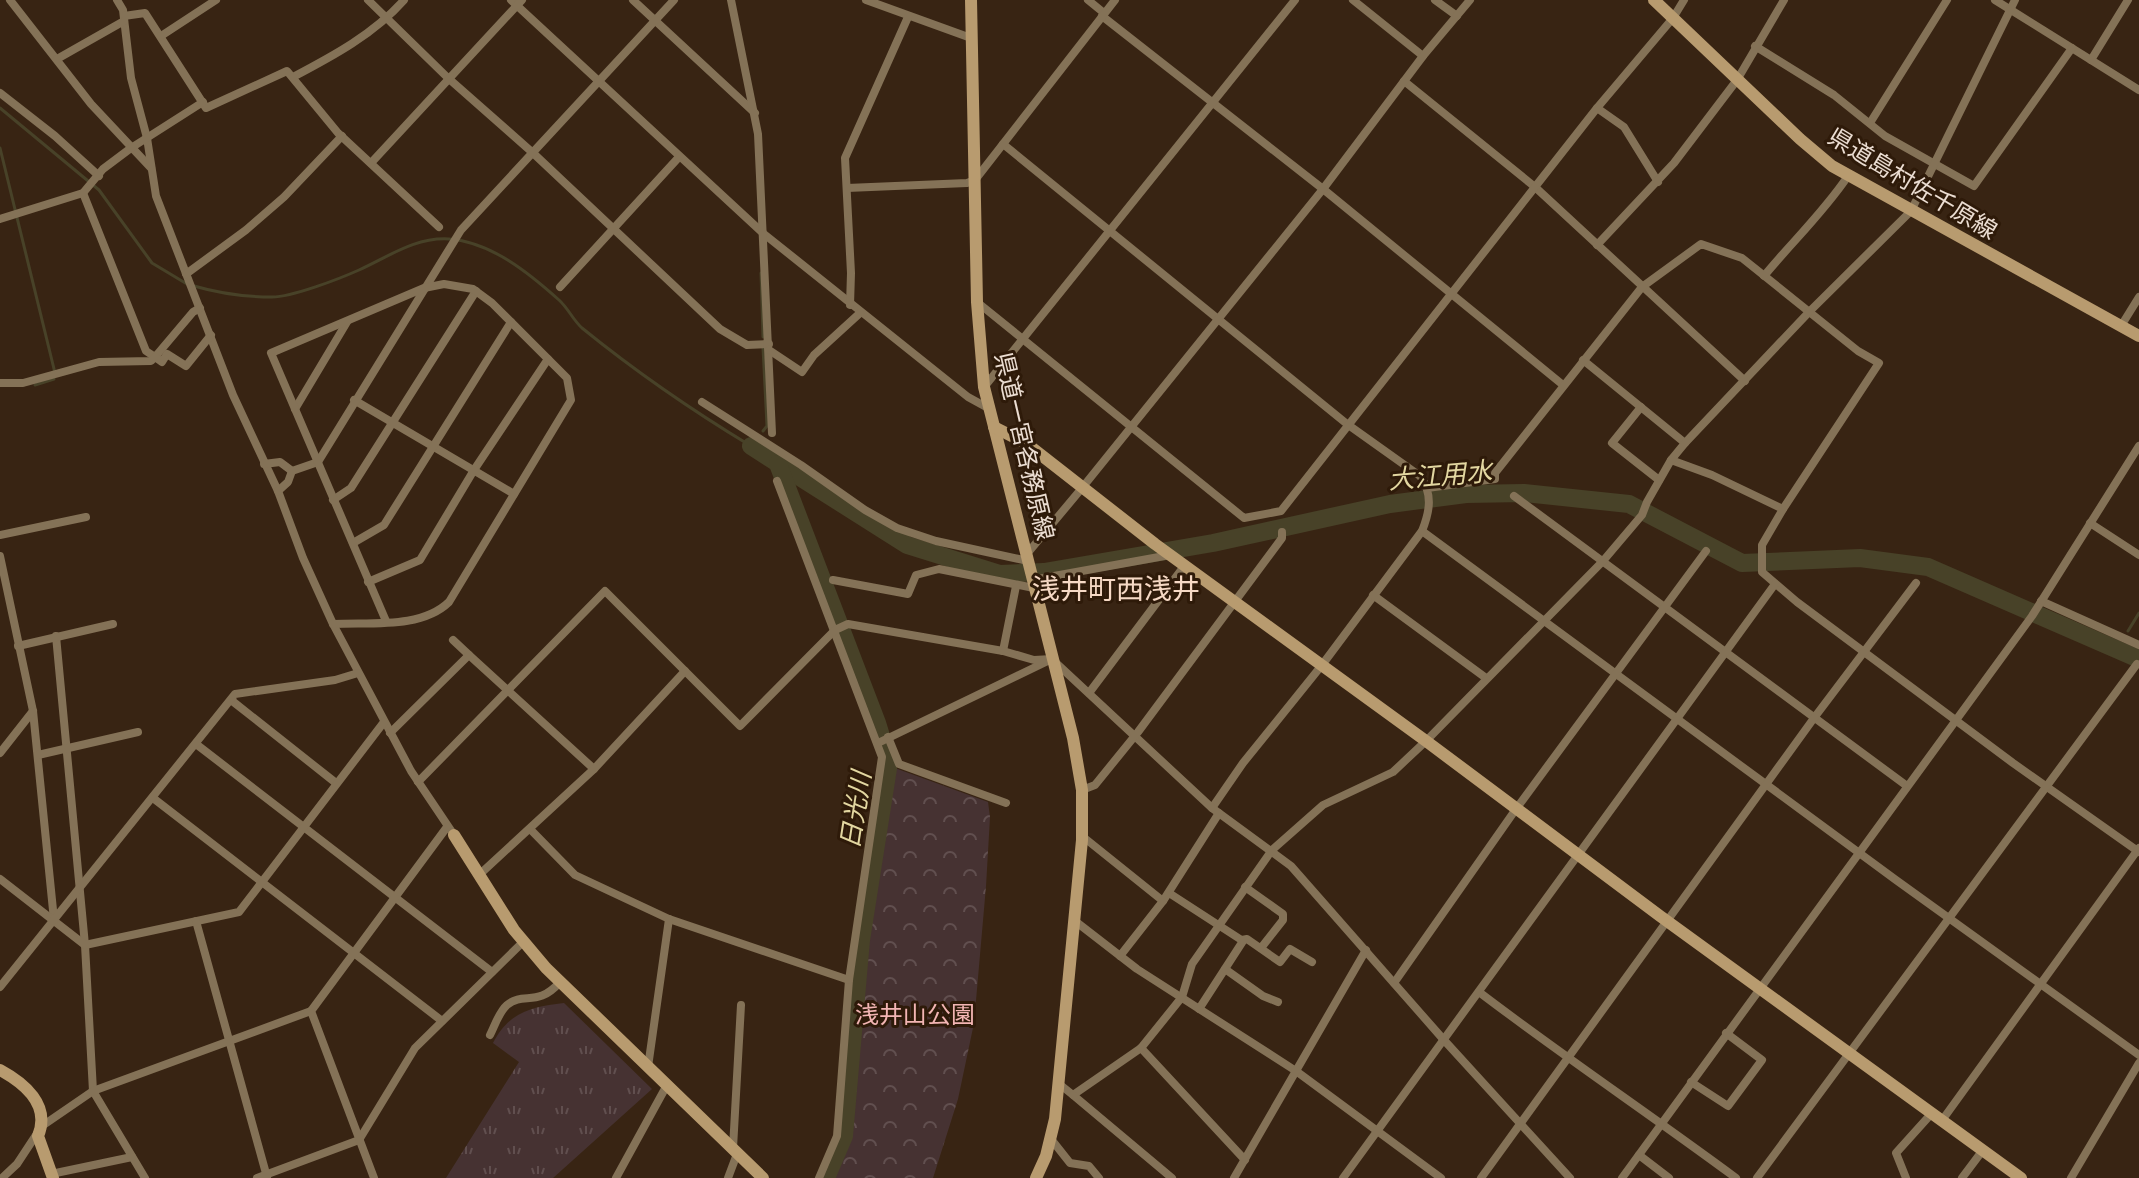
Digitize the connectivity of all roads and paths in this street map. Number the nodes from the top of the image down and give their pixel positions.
1 (10, 0) edge
2 (117, 0) edge
3 (216, 0) edge
4 (368, 0) edge
5 (404, 0) edge
6 (633, 0) edge
7 (674, 0) edge
8 (731, 0) edge
9 (866, 0) edge
10 (1088, 0) edge
11 (1115, 0) edge
12 (1295, 0) edge
13 (1353, 0) edge
14 (1435, 0) edge
15 (1470, 0) edge
16 (1654, 0) edge
17 (1684, 0) edge
18 (1784, 0) edge
19 (1947, 0) edge
20 (1995, 0) edge
21 (2015, 0) edge
22 (2128, 0) edge
23 (972, 1) edge
24 (516, 2) edge
25 (2010, 9) junction
26 (1103, 15) junction
27 (1457, 16) junction
28 (908, 17) junction
29 (1673, 18) junction
30 (124, 19) junction
31 (386, 20) junction
32 (656, 21) junction
33 (161, 36) junction
34 (971, 38) junction
35 (1755, 46) junction
36 (2072, 48) junction
37 (1423, 56) junction
38 (57, 59) junction
39 (2091, 60) junction
40 (293, 77) junction
41 (448, 78) junction
42 (598, 80) junction
43 (1737, 80) junction
44 (1404, 81) junction
45 (2139, 90) edge
46 (0, 93) edge
47 (1212, 101) junction
48 (203, 102) junction
49 (1597, 108) junction
50 (756, 114) junction
51 (1870, 123) junction
52 (342, 136) junction
53 (147, 138) junction
54 (1003, 144) junction
55 (131, 148) junction
56 (533, 153) junction
57 (679, 157) junction
58 (371, 163) junction
59 (1934, 164) junction
60 (152, 169) junction
61 (1848, 176) junction
62 (98, 177) junction
63 (975, 180) junction
64 (1658, 182) junction
65 (1535, 187) junction
66 (847, 188) junction
67 (1323, 189) junction
68 (85, 190) junction
69 (1911, 211) junction
70 (0, 219) edge
71 (439, 227) dead end
72 (614, 229) junction
73 (1109, 230) junction
74 (764, 234) junction
75 (1597, 245) junction
76 (186, 276) junction
77 (1764, 276) junction
78 (560, 287) dead end
79 (1642, 287) junction
80 (424, 288) junction
81 (476, 291) junction
82 (1451, 294) junction
83 (2139, 297) edge
84 (977, 302) junction
85 (850, 305) junction
86 (200, 308) junction
87 (1810, 311) junction
88 (860, 313) junction
89 (1217, 318) junction
90 (348, 321) junction
91 (511, 322) junction
92 (2121, 326) junction
93 (211, 335) junction
94 (2139, 336) edge
95 (1022, 339) junction
96 (769, 347) junction
97 (155, 357) junction
98 (548, 359) junction
99 (1583, 360) junction
100 (1745, 381) junction
101 (0, 383) edge
102 (1563, 385) junction
103 (984, 387) junction
104 (354, 400) junction
105 (702, 402) dead end
106 (1641, 407) junction
107 (988, 408) junction
108 (295, 409) junction
109 (394, 422) junction
110 (1347, 424) junction
111 (1132, 426) junction
112 (994, 427) junction
113 (772, 433) dead end
114 (1685, 443) junction
115 (434, 446) junction
116 (2139, 446) edge
117 (1671, 460) junction
118 (318, 462) junction
119 (264, 464) junction
120 (474, 470) junction
121 (292, 471) junction
122 (1659, 480) junction
123 (777, 481) dead end
124 (1082, 488) junction
125 (1427, 489) junction
126 (278, 491) junction
127 (514, 494) junction
128 (1514, 496) dead end
129 (333, 500) junction
130 (1783, 509) junction
131 (86, 517) dead end
132 (2090, 523) junction
133 (1422, 531) junction
134 (1282, 532) dead end
135 (0, 535) edge
136 (353, 543) junction
137 (1706, 551) dead end
138 (1171, 555) junction
139 (2139, 555) edge
140 (0, 556) edge
141 (1027, 560) junction
142 (1603, 561) junction
143 (1185, 565) junction
144 (833, 580) dead end
145 (368, 582) junction
146 (1033, 582) junction
147 (1916, 583) dead end
148 (1775, 584) junction
149 (1016, 586) junction
150 (1373, 595) junction
151 (1235, 602) junction
152 (2039, 603) junction
153 (1666, 606) junction
154 (1545, 620) junction
155 (386, 621) junction
156 (113, 624) dead end
157 (333, 624) junction
158 (835, 630) junction
159 (56, 636) junction
160 (453, 640) dead end
161 (2139, 645) edge
162 (18, 646) junction
163 (1864, 650) junction
164 (1003, 651) junction
165 (1727, 652) junction
166 (469, 655) junction
167 (1052, 659) junction
168 (2137, 664) dead end
169 (1322, 665) junction
170 (685, 671) junction
171 (358, 673) junction
172 (1616, 673) junction
173 (1486, 678) junction
174 (509, 692) junction
175 (1089, 693) junction
176 (231, 700) junction
177 (33, 711) junction
178 (1677, 718) junction
179 (1814, 718) junction
180 (1956, 720) junction
181 (384, 722) junction
182 (138, 732) dead end
183 (390, 733) junction
184 (1133, 734) junction
185 (888, 737) junction
186 (1426, 741) junction
187 (3, 742) edge
188 (878, 743) junction
189 (196, 744) junction
190 (67, 748) junction
191 (0, 753) edge
192 (38, 755) junction
193 (594, 769) junction
194 (418, 782) junction
195 (336, 783) junction
196 (1766, 784) junction
197 (1907, 786) junction
198 (2045, 786) junction
199 (1082, 790) junction
200 (153, 798) junction
201 (1006, 803) dead end
202 (1516, 809) junction
203 (1215, 810) junction
204 (302, 826) junction
205 (530, 829) junction
206 (451, 831) junction
207 (1082, 836) junction
208 (1272, 850) junction
209 (2138, 850) edge
210 (1860, 853) junction
211 (1577, 855) junction
212 (479, 875) junction
213 (0, 879) edge
214 (261, 880) junction
215 (1245, 887) junction
216 (80, 888) junction
217 (1166, 897) junction
218 (396, 899) junction
219 (1948, 917) junction
220 (669, 919) junction
221 (54, 920) junction
222 (196, 921) junction
223 (1075, 921) junction
224 (1666, 921) junction
225 (1219, 924) junction
226 (1242, 940) junction
227 (523, 942) junction
228 (85, 945) junction
229 (1261, 948) junction
230 (1366, 950) junction
231 (356, 953) junction
232 (1120, 956) junction
233 (1312, 962) dead end
234 (1225, 969) junction
235 (492, 972) junction
236 (849, 980) junction
237 (560, 982) junction
238 (1394, 983) junction
239 (2040, 983) junction
240 (0, 987) edge
241 (1760, 987) junction
242 (1479, 992) junction
243 (1182, 997) junction
244 (1278, 1002) dead end
245 (741, 1005) dead end
246 (1199, 1009) junction
247 (311, 1011) junction
248 (442, 1021) junction
249 (1726, 1033) junction
250 (490, 1035) dead end
251 (1443, 1039) junction
252 (228, 1041) junction
253 (1141, 1048) junction
254 (1849, 1053) junction
255 (2139, 1055) edge
256 (1567, 1058) junction
257 (2139, 1063) edge
258 (648, 1067) junction
259 (0, 1070) edge
260 (1296, 1071) junction
261 (1691, 1082) junction
262 (1058, 1083) junction
263 (667, 1085) junction
264 (93, 1091) junction
265 (1073, 1095) junction
266 (1938, 1116) junction
267 (1520, 1123) junction
268 (1662, 1123) junction
269 (42, 1126) junction
270 (1378, 1131) junction
271 (1051, 1139) junction
272 (359, 1140) junction
273 (1983, 1150) junction
274 (735, 1151) junction
275 (1639, 1155) junction
276 (132, 1157) junction
277 (1245, 1160) junction
278 (52, 1176) edge
279 (267, 1176) edge
280 (2, 1178) edge
281 (145, 1178) edge
282 (257, 1178) edge
283 (374, 1178) edge
284 (616, 1178) edge
285 (728, 1178) edge
286 (763, 1178) edge
287 (819, 1178) edge
288 (1036, 1178) edge
289 (1099, 1178) edge
290 (1172, 1178) edge
291 (1234, 1178) edge
292 (1343, 1178) edge
293 (1441, 1178) edge
294 (1481, 1178) edge
295 (1570, 1178) edge
296 (1622, 1178) edge
297 (1669, 1178) edge
298 (1736, 1178) edge
299 (1757, 1178) edge
300 (1906, 1178) edge
301 (1962, 1178) edge
302 (2021, 1178) edge
303 (2071, 1178) edge

1 - 38 street
2 - 30 street
3 - 33 street
4 - 31 street
5 - 31 street
6 - 32 street
7 - 32 street
8 - 50 street
9 - 28 street
10 - 26 street
11 - 26 street
12 - 47 street
13 - 37 street
14 - 27 street
15 - 27 street
16 - 29 street, 県道島村佐千原線
17 - 29 street
18 - 35 street
19 - 51 street
20 - 25 street
21 - 25 street
22 - 39 street
23 - 34 street, 県道一宮各務原線
24 - 41 street
24 - 42 street
25 - 36 street
25 - 59 street
26 - 47 street
26 - 54 street
27 - 37 street
28 - 34 street
28 - 66 street
29 - 43 street, 県道島村佐千原線
29 - 49 street
30 - 33 street
30 - 38 street
30 - 53 street
31 - 40 street
31 - 41 street
32 - 42 street
32 - 50 street
33 - 48 street
34 - 63 street, 県道一宮各務原線
35 - 43 street
35 - 51 street
36 - 39 street
36 - 59 street
37 - 44 street
38 - 55 street
39 - 45 street
40 - 48 street
40 - 52 street
41 - 56 street
41 - 58 street
42 - 56 street
42 - 57 street
43 - 61 street, 県道島村佐千原線
43 - 64 street
44 - 65 street
44 - 67 street
46 - 62 street
47 - 67 street
47 - 73 street
48 - 53 street
49 - 64 street
49 - 65 street
50 - 74 street
51 - 59 street
52 - 58 street
52 - 76 street
53 - 55 street
53 - 60 street
54 - 63 street
54 - 73 street
55 - 60 street
55 - 62 street
56 - 72 street
56 - 80 street
57 - 72 street
57 - 74 street
58 - 71 street
59 - 69 street
60 - 76 street
61 - 69 street, 県道島村佐千原線
61 - 77 street
62 - 68 street
63 - 66 street
63 - 84 street, 県道一宮各務原線
64 - 75 street
65 - 75 street
65 - 82 street
66 - 85 street
67 - 82 street
67 - 89 street
68 - 70 street
68 - 97 street
69 - 87 street
69 - 92 street, 県道島村佐千原線
72 - 78 street
72 - 96 street
73 - 89 street
73 - 95 street
74 - 85 street
74 - 96 street
75 - 79 street
76 - 86 street
77 - 79 street
77 - 87 street
79 - 99 street
79 - 100 street
80 - 81 street
80 - 90 street
80 - 104 street
81 - 91 street
81 - 109 street
82 - 102 street
82 - 110 street
83 - 92 street
84 - 95 street
84 - 103 street, 県道一宮各務原線
85 - 88 street
86 - 93 street
86 - 97 street
87 - 100 street
87 - 130 street
88 - 96 street
88 - 107 street
89 - 110 street
89 - 111 street
90 - 108 street
90 - 108 street
91 - 98 street
91 - 115 street
92 - 94 street, 県道島村佐千原線
93 - 97 street
93 - 119 street
95 - 103 street
95 - 111 street
96 - 113 street
97 - 101 street
98 - 120 street
98 - 127 street
99 - 102 street
99 - 106 street
100 - 114 street
102 - 125 street
103 - 107 street, 県道一宮各務原線
104 - 109 street
104 - 118 street
105 - 141 street
106 - 114 street
106 - 122 street
107 - 112 street, 県道一宮各務原線
108 - 118 street
109 - 115 street
109 - 129 street
110 - 111 street
110 - 125 street
111 - 124 street
112 - 124 street
112 - 141 street, 県道一宮各務原線
114 - 117 street
115 - 120 street
115 - 136 street
116 - 132 street
117 - 122 street
117 - 130 street
118 - 121 street
118 - 129 street
119 - 121 street
119 - 126 street
120 - 127 street
120 - 145 street
121 - 126 street
122 - 142 street
123 - 158 street
124 - 138 street
124 - 141 street
125 - 133 street
126 - 157 street
127 - 155 street
128 - 142 street
129 - 136 street
130 - 148 street
131 - 135 street
132 - 139 street
132 - 152 street
133 - 150 street
133 - 154 street
134 - 151 street
136 - 145 street
137 - 153 street
138 - 143 street
138 - 146 street
140 - 162 street
141 - 146 street, 県道一宮各務原線
142 - 153 street
142 - 154 street
143 - 151 street
143 - 175 street
144 - 149 street
145 - 155 street
146 - 149 street
146 - 167 street, 県道一宮各務原線
147 - 163 street
148 - 163 street
148 - 165 street
149 - 164 street
150 - 169 street
150 - 173 street
151 - 169 street
151 - 184 street
152 - 161 street
152 - 180 street
153 - 165 street
153 - 172 street
154 - 172 street
154 - 173 street
155 - 157 street
156 - 159 street
157 - 171 street
158 - 164 street
158 - 170 street
158 - 188 street
159 - 162 street
159 - 190 street
160 - 166 street
162 - 177 street
163 - 179 street
163 - 180 street
164 - 167 street
165 - 178 street
165 - 179 street
166 - 174 street
166 - 183 street
167 - 175 street
167 - 185 street
167 - 199 street, 県道一宮各務原線
168 - 198 street
169 - 186 street
169 - 203 street
170 - 174 street
170 - 193 street
171 - 176 street
171 - 181 street
172 - 178 street
172 - 202 street
173 - 186 street
174 - 193 street
174 - 194 street
175 - 184 street
176 - 189 street
176 - 195 street
177 - 187 street
177 - 192 street
178 - 196 street
178 - 211 street
179 - 196 street
179 - 197 street
180 - 197 street
180 - 198 street
181 - 183 street
181 - 195 street
182 - 190 street
183 - 194 street
184 - 199 street
184 - 203 street
185 - 188 street
185 - 201 street
186 - 202 street
186 - 208 street
187 - 191 street
188 - 236 street
189 - 200 street
189 - 204 street
190 - 192 street
190 - 216 street
192 - 221 street
193 - 205 street
194 - 206 street
195 - 204 street
196 - 210 street
196 - 224 street
197 - 210 street
198 - 209 street
198 - 219 street
199 - 207 street, 県道一宮各務原線
200 - 214 street
200 - 216 street
202 - 211 street
202 - 238 street
203 - 208 street
203 - 217 street
204 - 214 street
204 - 218 street
205 - 212 street
205 - 220 street
206 - 212 street
206 - 218 street
207 - 217 street
207 - 223 street, 県道一宮各務原線
208 - 215 street
208 - 230 street
209 - 239 street
210 - 219 street
210 - 241 street
211 - 224 street
211 - 242 street
212 - 227 street
213 - 221 street
214 - 222 street
214 - 231 street
215 - 225 street
215 - 229 street
216 - 221 street
216 - 228 street
217 - 225 street
217 - 232 street
218 - 231 street
218 - 235 street
219 - 239 street
219 - 254 street
220 - 236 street
220 - 258 street
221 - 228 street
221 - 240 street
222 - 228 street
222 - 252 street
223 - 232 street
223 - 262 street, 県道一宮各務原線
224 - 241 street
224 - 256 street
225 - 226 street
225 - 243 street
226 - 229 street
226 - 234 street
227 - 235 street
227 - 237 street
228 - 264 street
229 - 233 street
230 - 238 street
230 - 260 street
231 - 247 street
231 - 248 street
232 - 243 street
234 - 244 street
234 - 246 street
235 - 248 street
236 - 287 street
237 - 250 street
237 - 258 street
238 - 251 street
239 - 255 street
239 - 266 street
241 - 249 street
241 - 254 street
242 - 251 street
242 - 256 street
243 - 246 street
243 - 253 street
245 - 274 street
246 - 260 street
247 - 252 street
247 - 272 street
248 - 272 street
249 - 261 street
249 - 261 street
251 - 267 street
251 - 270 street
252 - 264 street
252 - 279 street
253 - 265 street
253 - 277 street
254 - 266 street
254 - 299 street
256 - 267 street
256 - 268 street
257 - 303 street
258 - 263 street
259 - 269 street
260 - 270 street
260 - 277 street
261 - 268 street
262 - 265 street
262 - 271 street, 県道一宮各務原線
263 - 274 street
263 - 284 street
264 - 269 street
264 - 276 street
265 - 290 street
266 - 273 street
266 - 300 street
267 - 294 street
267 - 295 street
268 - 275 street
268 - 298 street
269 - 278 street
269 - 280 street
270 - 292 street
270 - 293 street
271 - 288 street, 県道一宮各務原線
271 - 289 street
272 - 279 street
272 - 283 street
273 - 301 street
273 - 302 street
274 - 285 street
274 - 286 street
275 - 296 street
275 - 297 street
276 - 278 street
276 - 281 street
277 - 291 street
279 - 282 street

